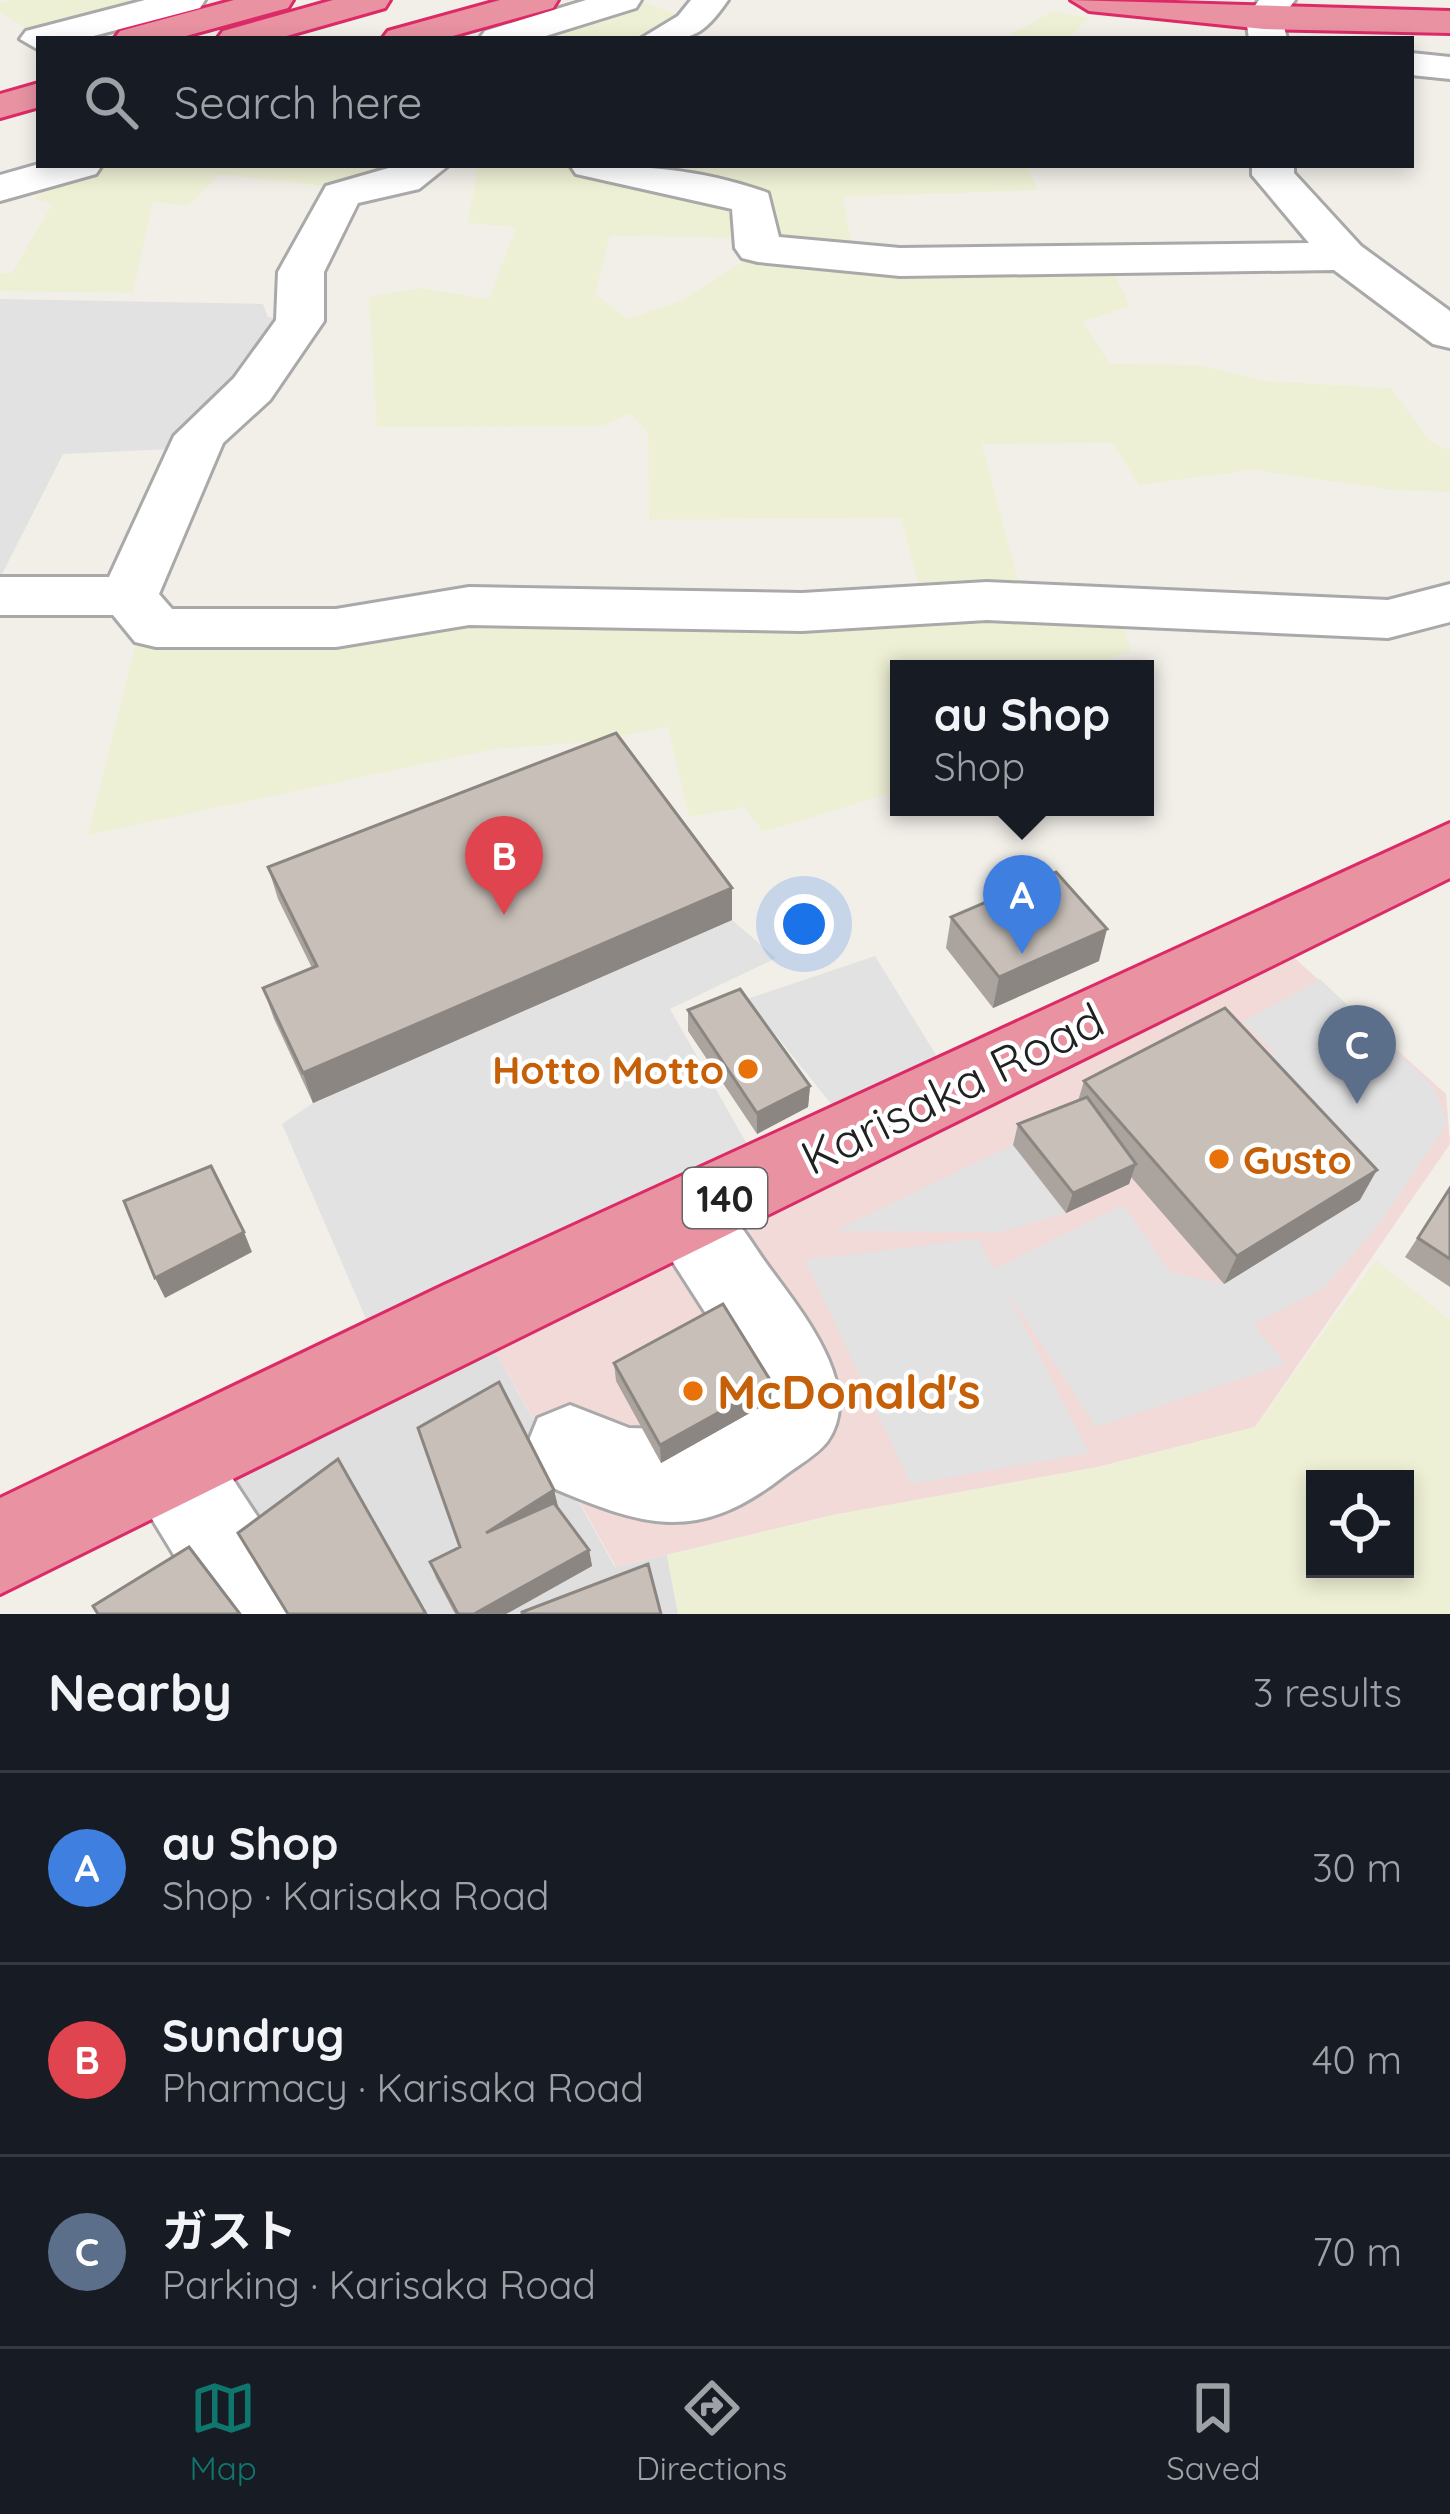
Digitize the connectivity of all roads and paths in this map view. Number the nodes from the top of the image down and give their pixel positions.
1 (187, 0) edge
2 (275, 0) edge
3 (372, 0) edge
4 (540, 0) edge
5 (623, 0) edge
6 (710, 0) edge
7 (1090, 0) edge
8 (1270, 19) edge
9 (1450, 22) edge
10 (57, 36) edge
11 (144, 36) edge
12 (246, 36) edge
13 (412, 36) edge
14 (508, 36) edge
15 (665, 36) edge
16 (36, 41) edge
17 (0, 50) edge
18 (1414, 64) edge
19 (36, 66) edge
20 (1450, 68) edge
21 (0, 76) edge
22 (36, 96) edge
23 (0, 106) edge
24 (36, 126) edge
25 (0, 134) edge
26 (70, 168) edge
27 (423, 168) edge
28 (602, 168) edge
29 (1273, 168) edge
30 (0, 188) edge
31 (1345, 256) junction
32 (1450, 334) edge
33 (0, 596) edge
34 (129, 596) junction
35 (1450, 603) edge
36 (1450, 848) edge
37 (685, 1217) junction
38 (570, 1450) dead end
39 (170, 1464) junction
40 (0, 1547) edge
41 (265, 1614) edge

1 - 10 street
2 - 11 highway
3 - 12 highway
4 - 13 highway
5 - 14 street
6 - 15 street
7 - 8 highway
8 - 9 highway
16 - 17 street
18 - 20 street
19 - 21 highway
22 - 23 highway
24 - 25 highway
26 - 30 street
27 - 34 street
28 - 31 street
29 - 31 street
31 - 32 street
33 - 34 street
34 - 35 street
36 - 37 highway, Karisaka Road / 140
37 - 38 street
37 - 39 highway, Karisaka Road / 140
39 - 40 highway, Karisaka Road / 140
39 - 41 street

